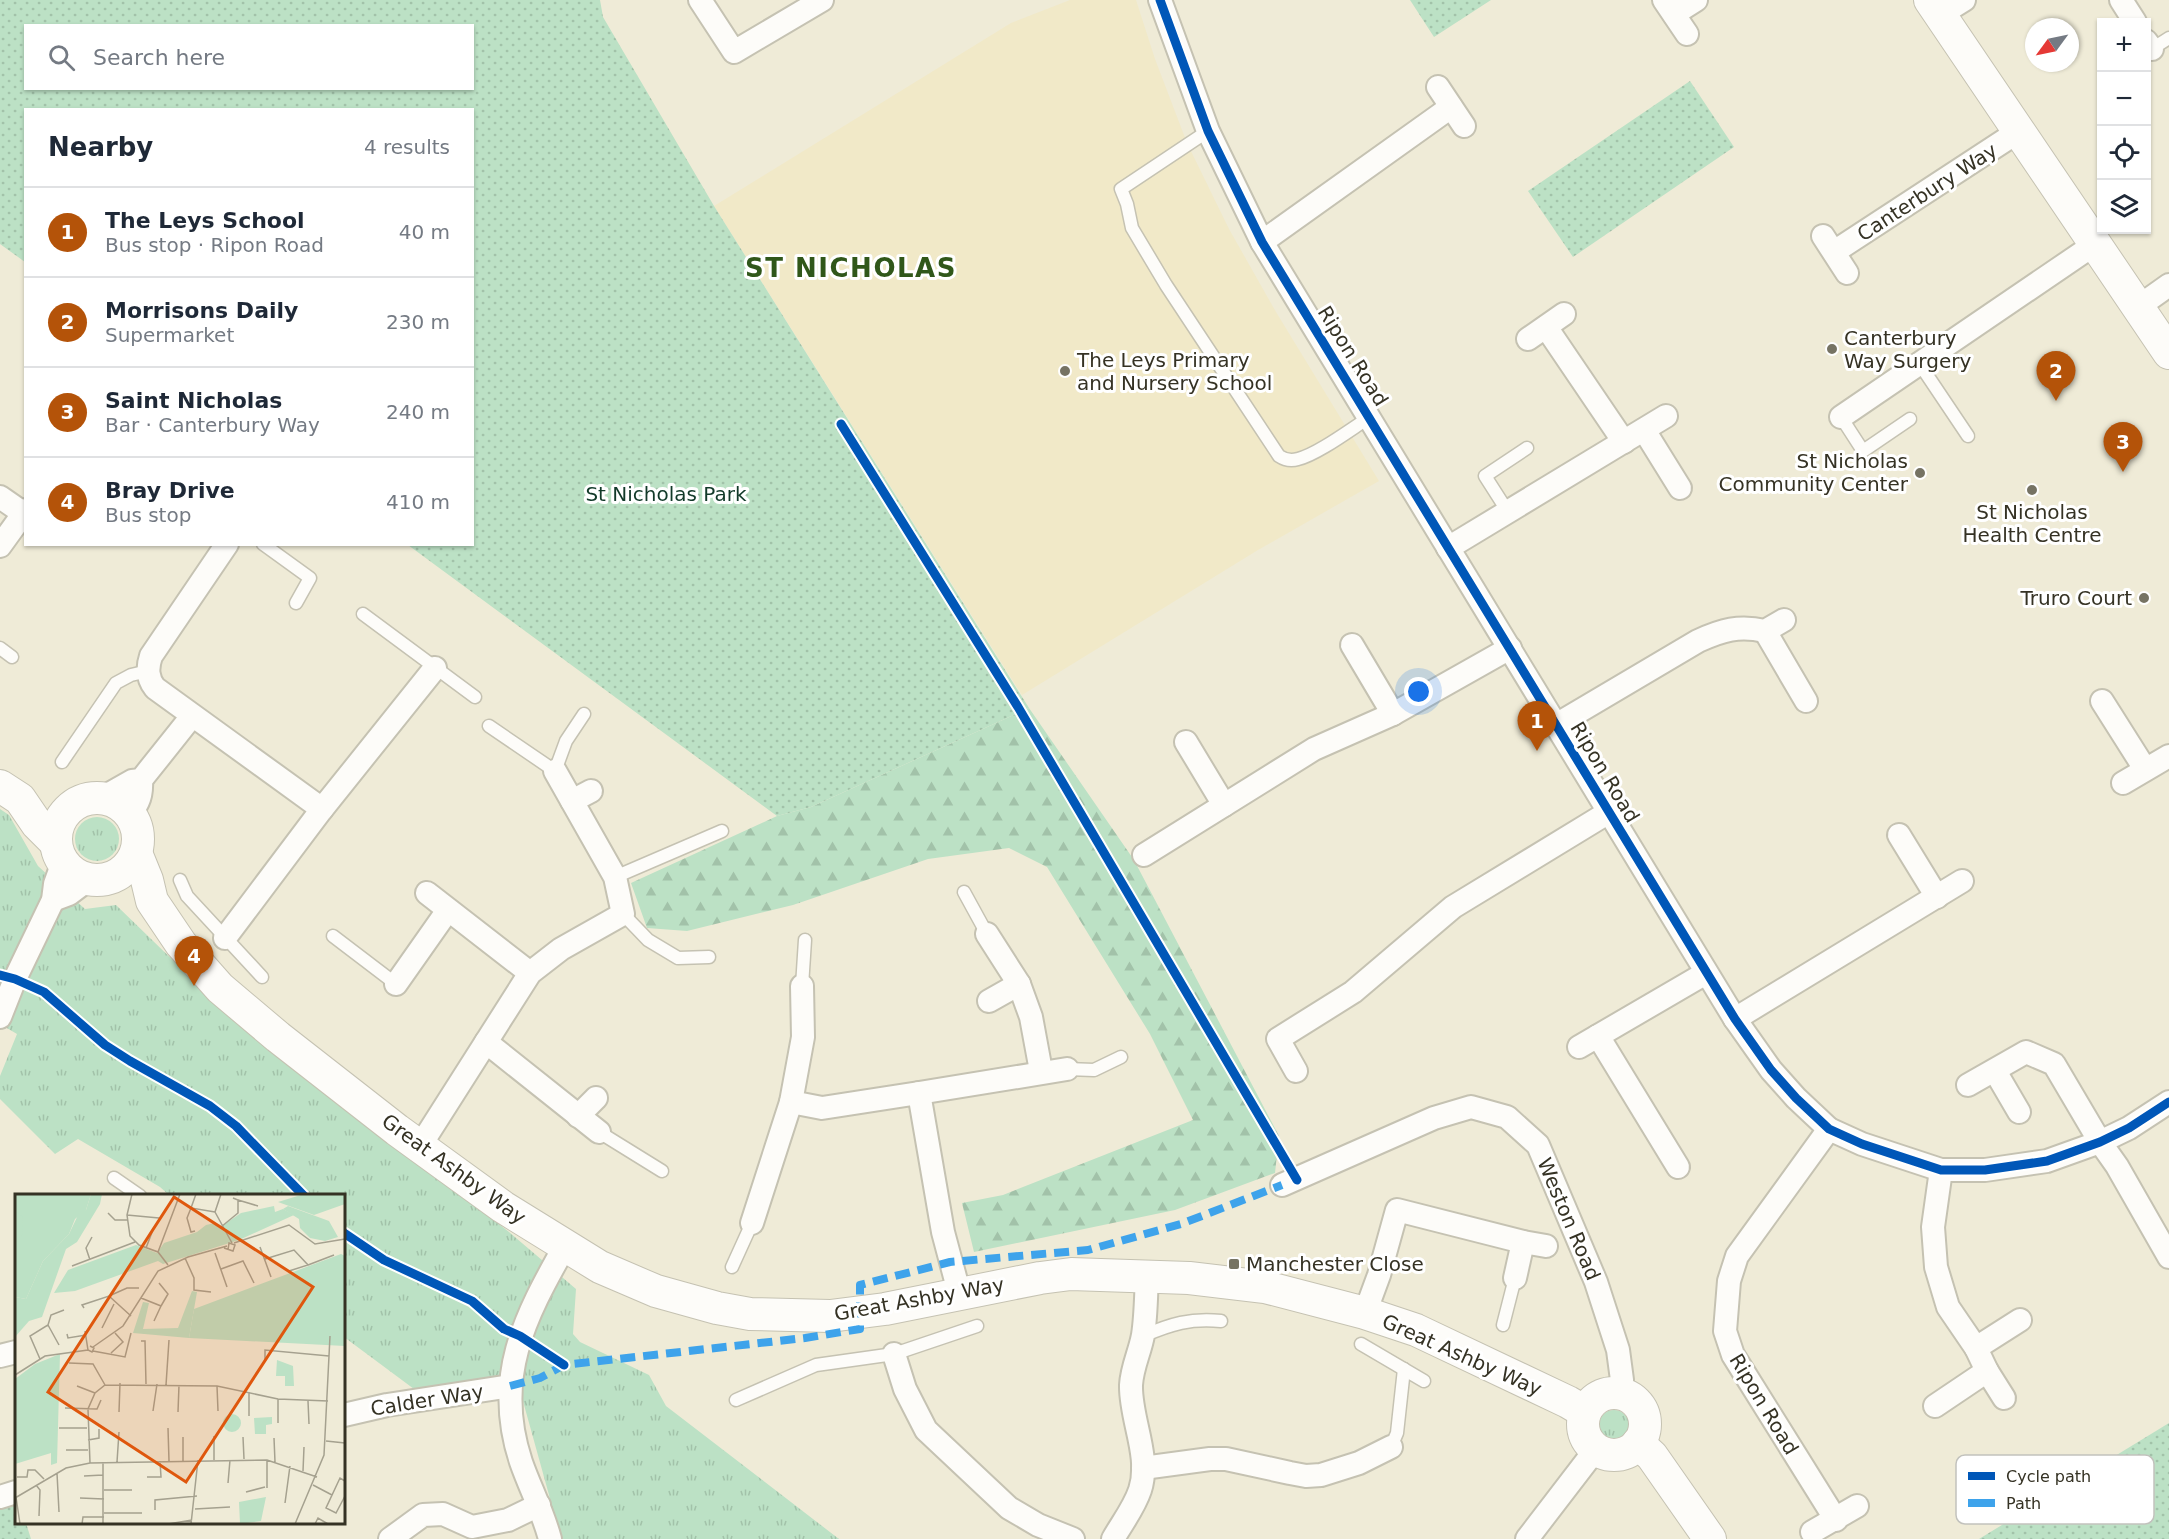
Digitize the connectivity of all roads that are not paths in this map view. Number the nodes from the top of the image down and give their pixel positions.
1 (700, 0) edge
2 (822, 0) edge
3 (1160, 0) edge
4 (1696, 0) edge
5 (2121, 0) edge
6 (1944, 5) edge
7 (1669, 7) edge
8 (2132, 18) edge
9 (1687, 34) dead end
10 (1438, 87) dead end
11 (1451, 107) junction
12 (1464, 126) dead end
13 (1208, 131) junction
14 (2019, 131) junction
15 (1262, 242) junction
16 (2095, 244) junction
17 (1847, 273) dead end
18 (2169, 285) edge
19 (2138, 307) junction
20 (1546, 327) dead end
21 (2169, 353) edge
22 (1919, 363) junction
23 (1666, 416) dead end
24 (1370, 417) junction
25 (1841, 417) joint
26 (1910, 419) dead end
27 (1644, 430) junction
28 (1968, 436) dead end
29 (1624, 442) junction
30 (1527, 448) dead end
31 (1680, 488) dead end
32 (0, 497) edge
33 (24, 512) edge
34 (1508, 512) junction
35 (0, 546) edge
36 (227, 546) edge
37 (265, 546) edge
38 (1448, 548) junction
39 (296, 603) dead end
40 (363, 614) dead end
41 (1352, 645) dead end
42 (0, 648) edge
43 (1510, 648) junction
44 (12, 657) dead end
45 (435, 668) junction
46 (148, 671) junction
47 (475, 697) dead end
48 (1806, 701) dead end
49 (2102, 701) dead end
50 (584, 714) dead end
51 (1393, 714) junction
52 (192, 716) junction
53 (1556, 725) junction
54 (489, 726) dead end
55 (1186, 742) dead end
56 (2169, 756) edge
57 (62, 762) dead end
58 (2145, 769) junction
59 (555, 771) junction
60 (141, 780) junction
61 (2123, 783) dead end
62 (10, 792) edge
63 (88, 801) junction
64 (1224, 805) junction
65 (322, 809) junction
66 (1608, 812) junction
67 (130, 814) junction
68 (722, 831) dead end
69 (1899, 835) dead end
70 (59, 853) junction
71 (136, 853) junction
72 (1144, 855) dead end
73 (615, 877) junction
74 (102, 878) junction
75 (180, 879) dead end
76 (1962, 881) dead end
77 (964, 892) dead end
78 (427, 893) dead end
79 (1937, 897) junction
80 (53, 900) junction
81 (152, 901) junction
82 (448, 910) junction
83 (623, 914) junction
84 (987, 934) joint
85 (333, 936) dead end
86 (225, 938) junction
87 (805, 940) dead end
88 (709, 957) dead end
89 (530, 973) junction
90 (1706, 973) junction
91 (262, 977) dead end
92 (396, 984) joint
93 (1020, 984) junction
94 (802, 986) joint
95 (989, 1000) dead end
96 (0, 1017) edge
97 (1735, 1019) junction
98 (486, 1042) junction
99 (1122, 1057) dead end
100 (1067, 1069) joint
101 (1041, 1071) junction
102 (1296, 1071) dead end
103 (1995, 1071) junction
104 (1968, 1085) dead end
105 (919, 1093) junction
106 (596, 1098) dead end
107 (790, 1102) junction
108 (2169, 1102) edge
109 (2019, 1112) dead end
110 (578, 1116) junction
111 (1829, 1129) junction
112 (599, 1132) joint
113 (2100, 1142) junction
114 (420, 1146) junction
115 (1678, 1167) dead end
116 (1941, 1170) junction
117 (662, 1171) dead end
118 (114, 1178) dead end
119 (1282, 1185) dead end
120 (137, 1194) edge
121 (752, 1223) joint
122 (1523, 1242) junction
123 (565, 1246) junction
124 (1546, 1246) dead end
125 (2169, 1257) edge
126 (732, 1267) dead end
127 (1147, 1275) junction
128 (1515, 1278) joint
129 (959, 1293) junction
130 (1365, 1313) junction
131 (2020, 1320) dead end
132 (1221, 1321) dead end
133 (1503, 1325) dead end
134 (977, 1326) dead end
135 (1143, 1336) junction
136 (1361, 1344) dead end
137 (1976, 1348) junction
138 (15, 1352) edge
139 (894, 1354) junction
140 (0, 1356) edge
141 (1404, 1370) junction
142 (1987, 1371) junction
143 (1424, 1381) dead end
144 (510, 1386) junction
145 (1622, 1394) junction
146 (2004, 1398) dead end
147 (736, 1400) dead end
148 (1935, 1406) dead end
149 (1586, 1412) junction
150 (345, 1414) edge
151 (1638, 1443) junction
152 (1391, 1447) joint
153 (1596, 1449) junction
154 (1143, 1467) junction
155 (15, 1492) edge
156 (0, 1497) edge
157 (539, 1505) junction
158 (1857, 1506) dead end
159 (1836, 1520) junction
160 (1812, 1532) dead end
161 (1530, 1538) edge
162 (390, 1539) edge
163 (550, 1539) edge
164 (1073, 1539) edge
165 (1113, 1539) edge
166 (1710, 1539) edge

1 - 2 street
3 - 13 street, Ripon Road
4 - 7 street
5 - 8 street
6 - 14 street, Canterbury Way
7 - 9 street
10 - 11 street
11 - 12 street
11 - 15 street
13 - 15 street, Ripon Road
13 - 24 lane
14 - 16 street, Canterbury Way
14 - 17 street, Canterbury Way
15 - 24 street, Ripon Road
16 - 19 street, Canterbury Way
16 - 22 street
18 - 19 street
19 - 21 street, Canterbury Way
20 - 29 street
22 - 25 street
22 - 28 lane
23 - 27 street
24 - 38 street, Ripon Road
25 - 26 lane
27 - 29 street
27 - 31 street
29 - 34 street
30 - 34 lane
32 - 33 street
33 - 35 street
34 - 38 street
36 - 46 street
37 - 39 lane
38 - 43 street, Ripon Road
40 - 45 lane
41 - 51 street
42 - 44 lane
43 - 51 street
43 - 53 street, Ripon Road
45 - 47 lane
45 - 65 street
46 - 52 street
46 - 57 lane
48 - 53 street, Ripon Road
49 - 58 street
50 - 59 lane
51 - 64 street
52 - 60 street
52 - 65 street
53 - 66 street, Ripon Road
54 - 59 lane
55 - 64 street
56 - 58 street
58 - 61 street
59 - 73 street
60 - 63 street
60 - 67 street
62 - 63 street
62 - 70 street
63 - 67 street
63 - 70 street
64 - 72 street
65 - 86 street
66 - 90 street, Ripon Road
66 - 102 street, Ripon Road
67 - 71 street
68 - 73 lane
69 - 79 street
70 - 74 street
70 - 80 street
71 - 74 street
71 - 81 street, Great Ashby Way
73 - 83 street
74 - 80 street
74 - 81 street, Great Ashby Way
75 - 86 lane
76 - 79 street
77 - 84 lane
78 - 82 street
79 - 97 street
80 - 96 street
81 - 114 street, Great Ashby Way
82 - 89 street
82 - 92 street
83 - 88 lane
83 - 89 street
84 - 93 street
85 - 92 lane
86 - 91 lane
87 - 94 lane
89 - 98 street
90 - 97 street, Ripon Road
90 - 115 street
93 - 95 street
93 - 101 street
94 - 107 street
97 - 111 street, Ripon Road
98 - 110 street
98 - 114 street
99 - 100 lane
100 - 101 street
101 - 105 street
103 - 104 street
103 - 109 street
103 - 113 street
105 - 107 street
105 - 129 street
106 - 110 street
107 - 121 street
108 - 113 street, Ripon Road
110 - 112 street
111 - 116 street, Ripon Road
111 - 159 street, Ripon Road
112 - 117 lane
113 - 116 street, Ripon Road
113 - 125 street
114 - 123 street, Great Ashby Way
116 - 137 street
118 - 120 lane
119 - 145 street, Weston Road
121 - 126 lane
122 - 124 street
122 - 128 street
122 - 130 street
123 - 129 street, Great Ashby Way
123 - 144 street
127 - 129 street, Great Ashby Way
127 - 130 street, Great Ashby Way
127 - 135 street
128 - 133 lane
130 - 149 street, Great Ashby Way
131 - 137 street
132 - 135 lane
134 - 139 lane
135 - 154 street
136 - 141 lane
137 - 142 street
138 - 140 street
139 - 147 lane
139 - 164 street
141 - 143 lane
141 - 152 lane
142 - 146 street
142 - 148 street
144 - 150 street, Calder Way
144 - 157 street
145 - 149 street
145 - 151 street
149 - 153 street
151 - 153 street
151 - 166 street
152 - 154 street
153 - 161 street
154 - 165 street
155 - 156 street
157 - 162 street
157 - 163 street
158 - 159 street
159 - 160 street

